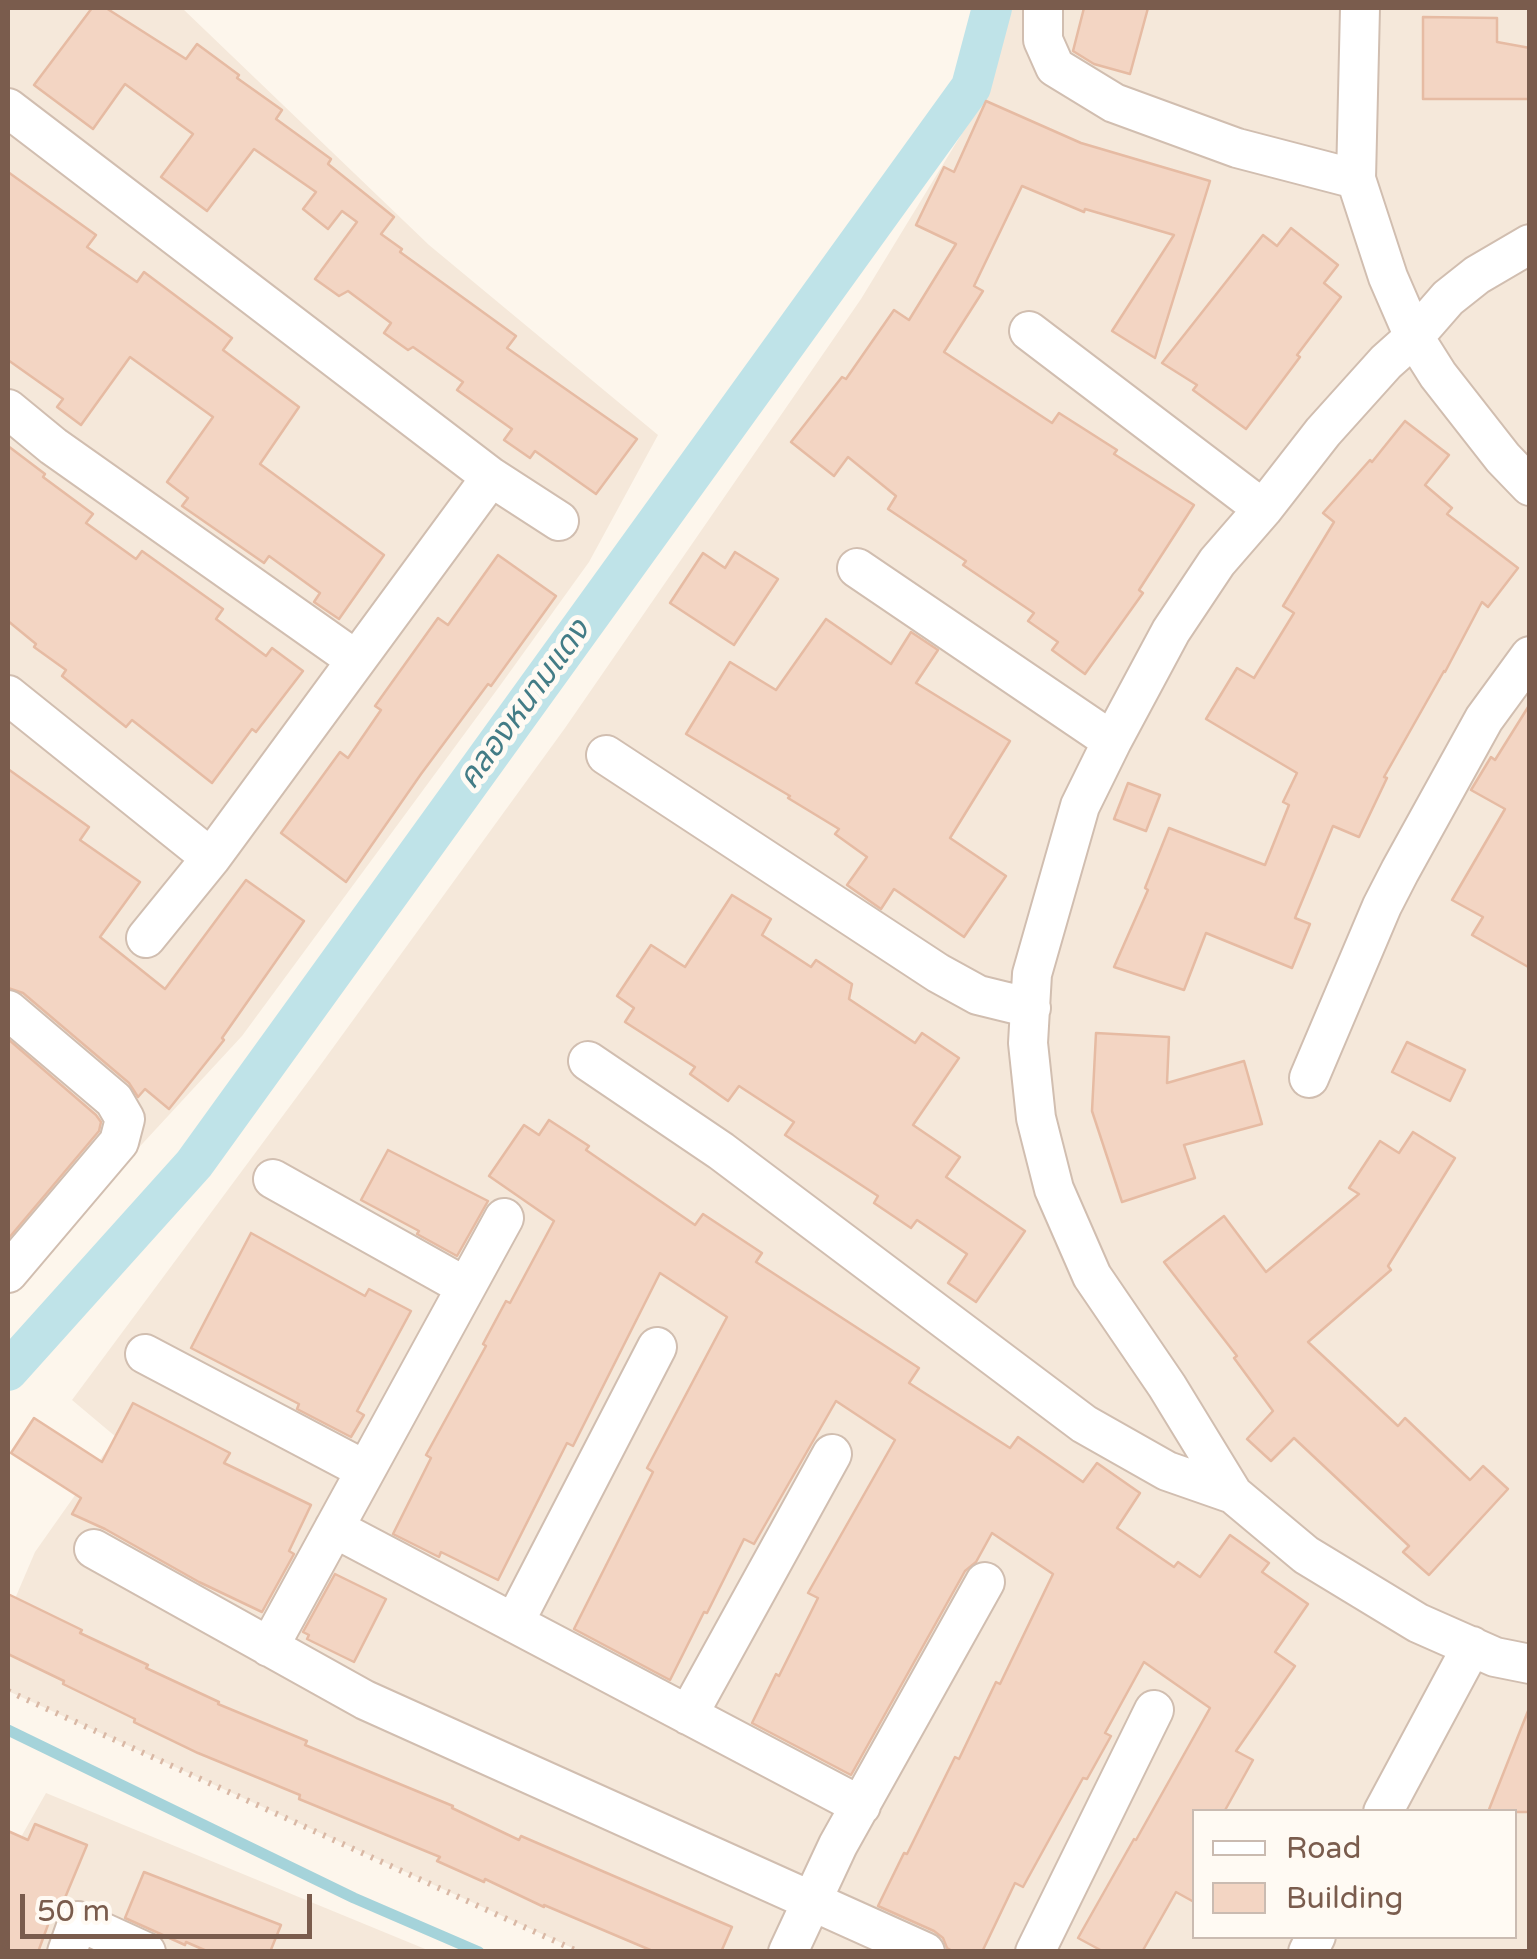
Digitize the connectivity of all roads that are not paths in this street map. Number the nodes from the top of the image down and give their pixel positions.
1 (1043, 8) edge
2 (1360, 8) edge
3 (8, 108) edge
4 (1356, 179) junction
5 (1530, 244) edge
6 (1029, 331) dead end
7 (1414, 336) junction
8 (8, 410) edge
9 (491, 477) junction
10 (1530, 486) edge
11 (1263, 509) junction
12 (559, 521) dead end
13 (857, 568) dead end
14 (1530, 656) edge
15 (356, 660) junction
16 (8, 696) edge
17 (1112, 740) junction
18 (606, 755) dead end
19 (211, 858) junction
20 (146, 938) dead end
21 (1031, 1008) junction
22 (8, 1010) edge
23 (588, 1061) dead end
24 (1309, 1078) dead end
25 (273, 1179) dead end
26 (504, 1218) dead end
27 (8, 1274) edge
28 (466, 1287) junction
29 (657, 1347) dead end
30 (146, 1354) dead end
31 (832, 1454) dead end
32 (365, 1470) junction
33 (1233, 1494) junction
34 (334, 1528) junction
35 (94, 1549) dead end
36 (985, 1582) dead end
37 (514, 1623) junction
38 (1472, 1646) junction
39 (268, 1647) junction
40 (1530, 1664) edge
41 (1154, 1710) dead end
42 (688, 1715) junction
43 (861, 1806) junction
44 (1385, 1809) edge
45 (812, 1902) junction
46 (67, 1952) edge
47 (146, 1952) edge
48 (788, 1952) edge
49 (925, 1952) edge
50 (1034, 1952) edge

1 - 4 street
2 - 4 street
3 - 9 street
4 - 7 street
5 - 7 street
6 - 11 street
7 - 10 street
7 - 11 street
8 - 15 street
9 - 12 street
9 - 15 street
11 - 17 street
13 - 17 street
14 - 24 street
15 - 19 street
16 - 19 street
17 - 21 street
18 - 21 street
19 - 20 street
21 - 33 street
22 - 27 street
23 - 33 street
25 - 28 street
26 - 28 street
28 - 32 street
29 - 37 street
30 - 32 street
31 - 42 street
32 - 34 street
33 - 38 street
34 - 37 street
34 - 39 street
35 - 39 street
36 - 43 street
37 - 42 street
38 - 40 street
38 - 44 street
39 - 45 street
41 - 50 street
42 - 43 street
43 - 45 street
45 - 48 street
45 - 49 street
46 - 47 street

